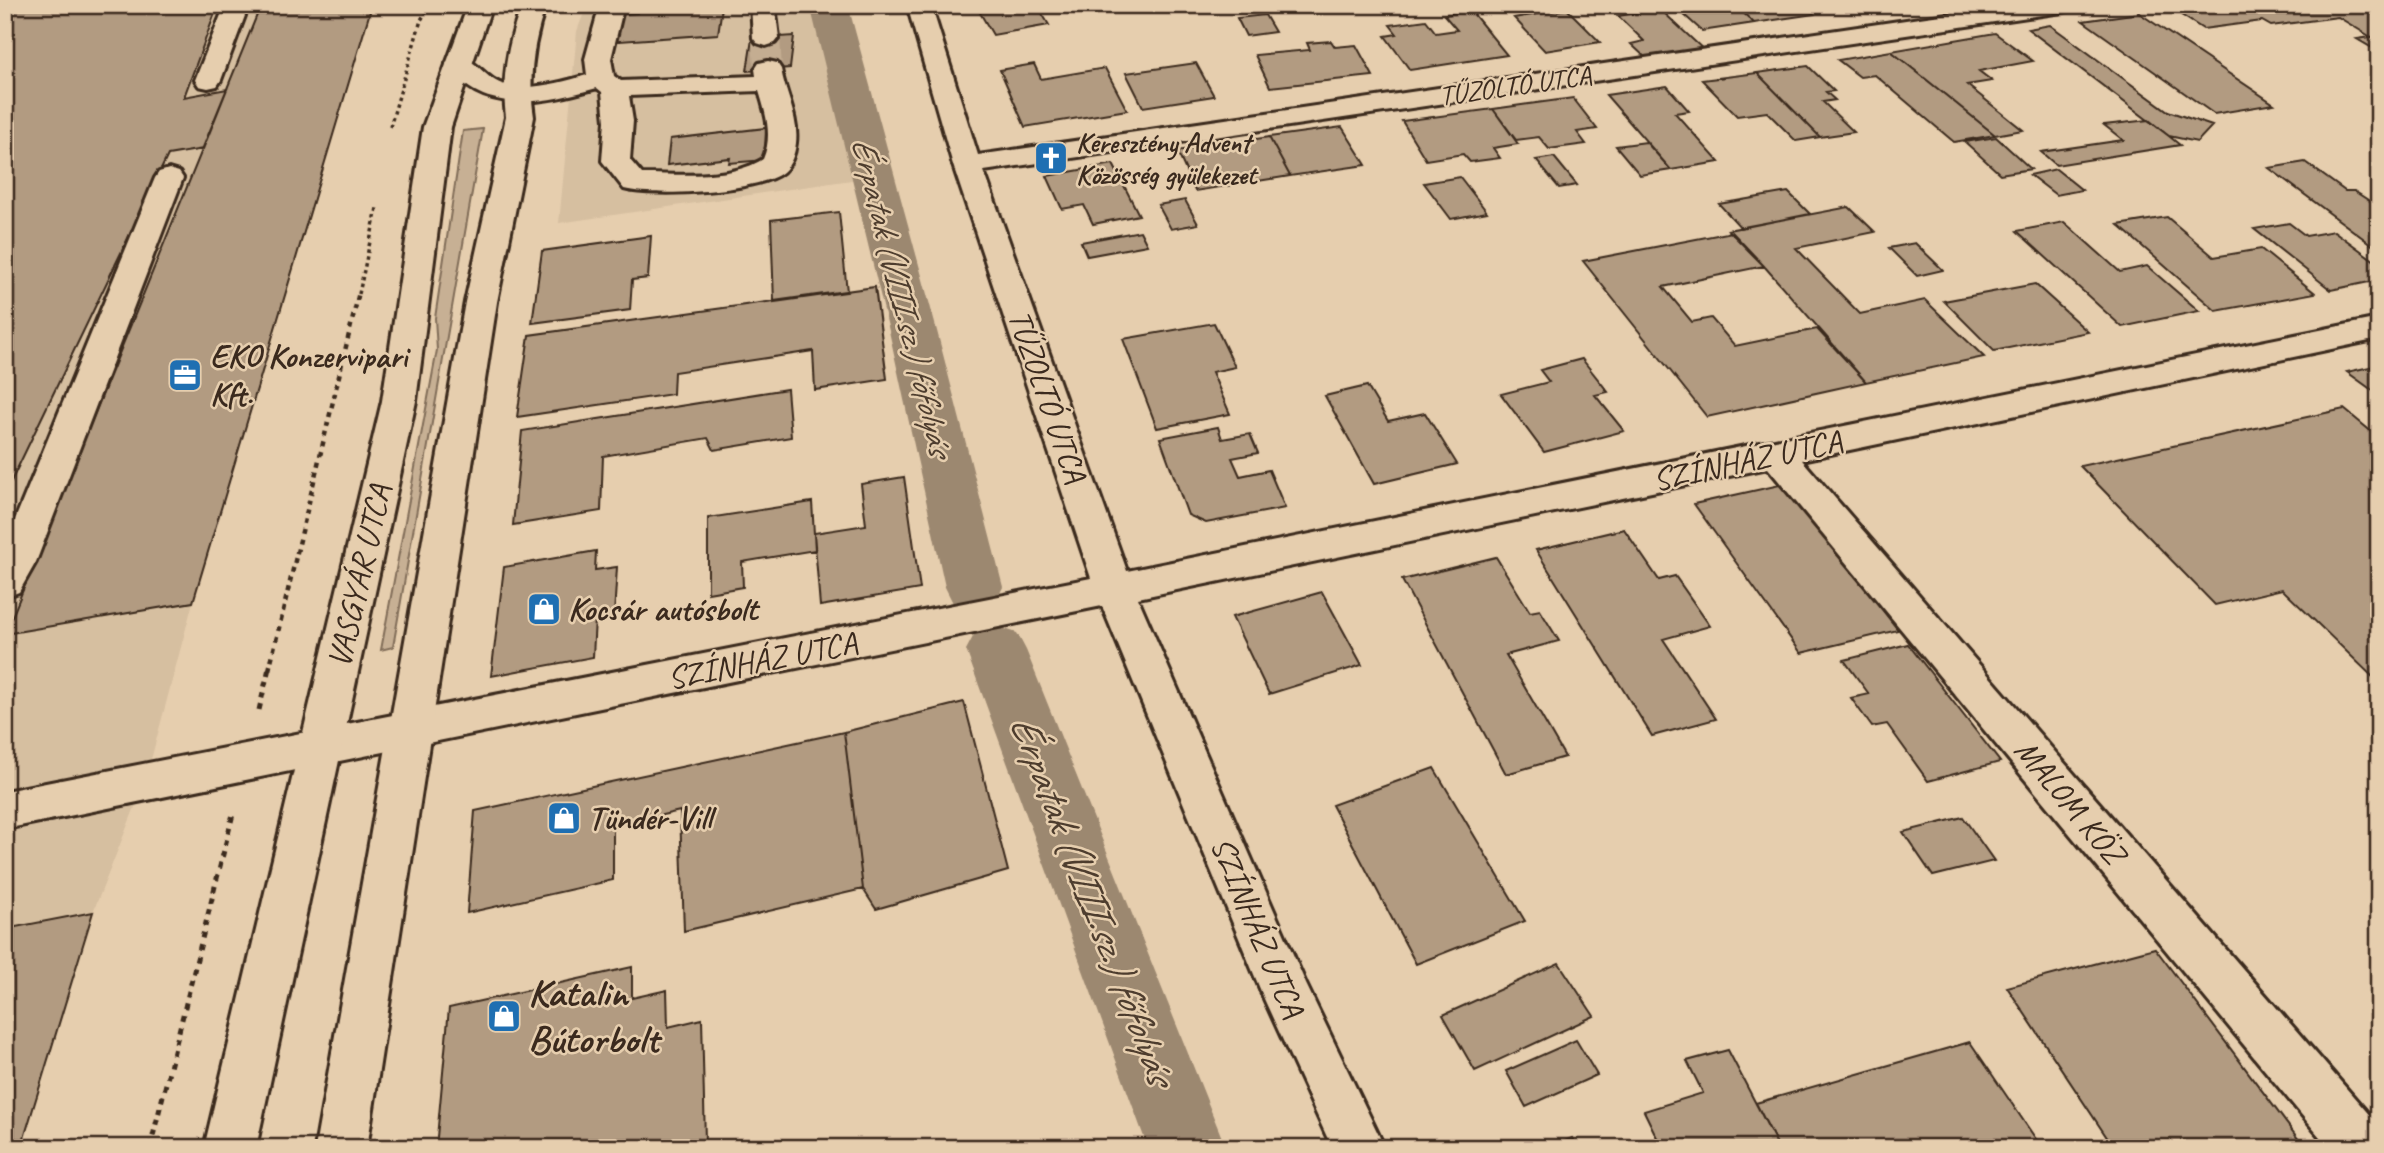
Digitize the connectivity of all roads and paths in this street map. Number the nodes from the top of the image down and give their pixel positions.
1 (237, 5) edge
2 (430, 5) edge
3 (480, 5) edge
4 (534, 5) edge
5 (612, 5) edge
6 (763, 5) edge
7 (2062, 5) edge
8 (920, 8) edge
9 (766, 38) tunnel mouth
10 (459, 64) junction
11 (208, 80) dead end
12 (608, 84) junction
13 (516, 96) junction
14 (389, 134) dead end
15 (967, 165) junction
16 (169, 178) dead end
17 (379, 201) dead end
18 (2379, 328) edge
19 (1777, 454) junction
20 (5, 582) edge
21 (1114, 589) junction
22 (408, 728) junction
23 (320, 747) junction
24 (246, 762) junction
25 (5, 810) edge
26 (150, 1148) edge
27 (230, 1148) edge
28 (341, 1148) edge
29 (1359, 1148) edge
30 (2363, 1148) edge

1 - 11 street
2 - 14 path
3 - 10 street, VASGYÁR UTCA
4 - 13 street, VASGYÁR UTCA
5 - 12 street
6 - 9 street
7 - 15 street, TŰZOLTÓ UTCA
8 - 15 street, TŰZOLTÓ UTCA
10 - 13 street
10 - 23 street, VASGYÁR UTCA
12 - 12 street
12 - 13 street
13 - 22 street, VASGYÁR UTCA
15 - 21 street, TŰZOLTÓ UTCA
16 - 20 street
17 - 24 path
18 - 19 street, SZÍNHÁZ UTCA
19 - 21 street, SZÍNHÁZ UTCA
19 - 30 street, MALOM KÖZ
21 - 22 street, SZÍNHÁZ UTCA
21 - 29 street, SZÍNHÁZ UTCA
22 - 23 street, SZÍNHÁZ UTCA
22 - 28 street, VASGYÁR UTCA
23 - 24 street, SZÍNHÁZ UTCA
23 - 27 street, VASGYÁR UTCA
24 - 25 street, SZÍNHÁZ UTCA
24 - 26 path

